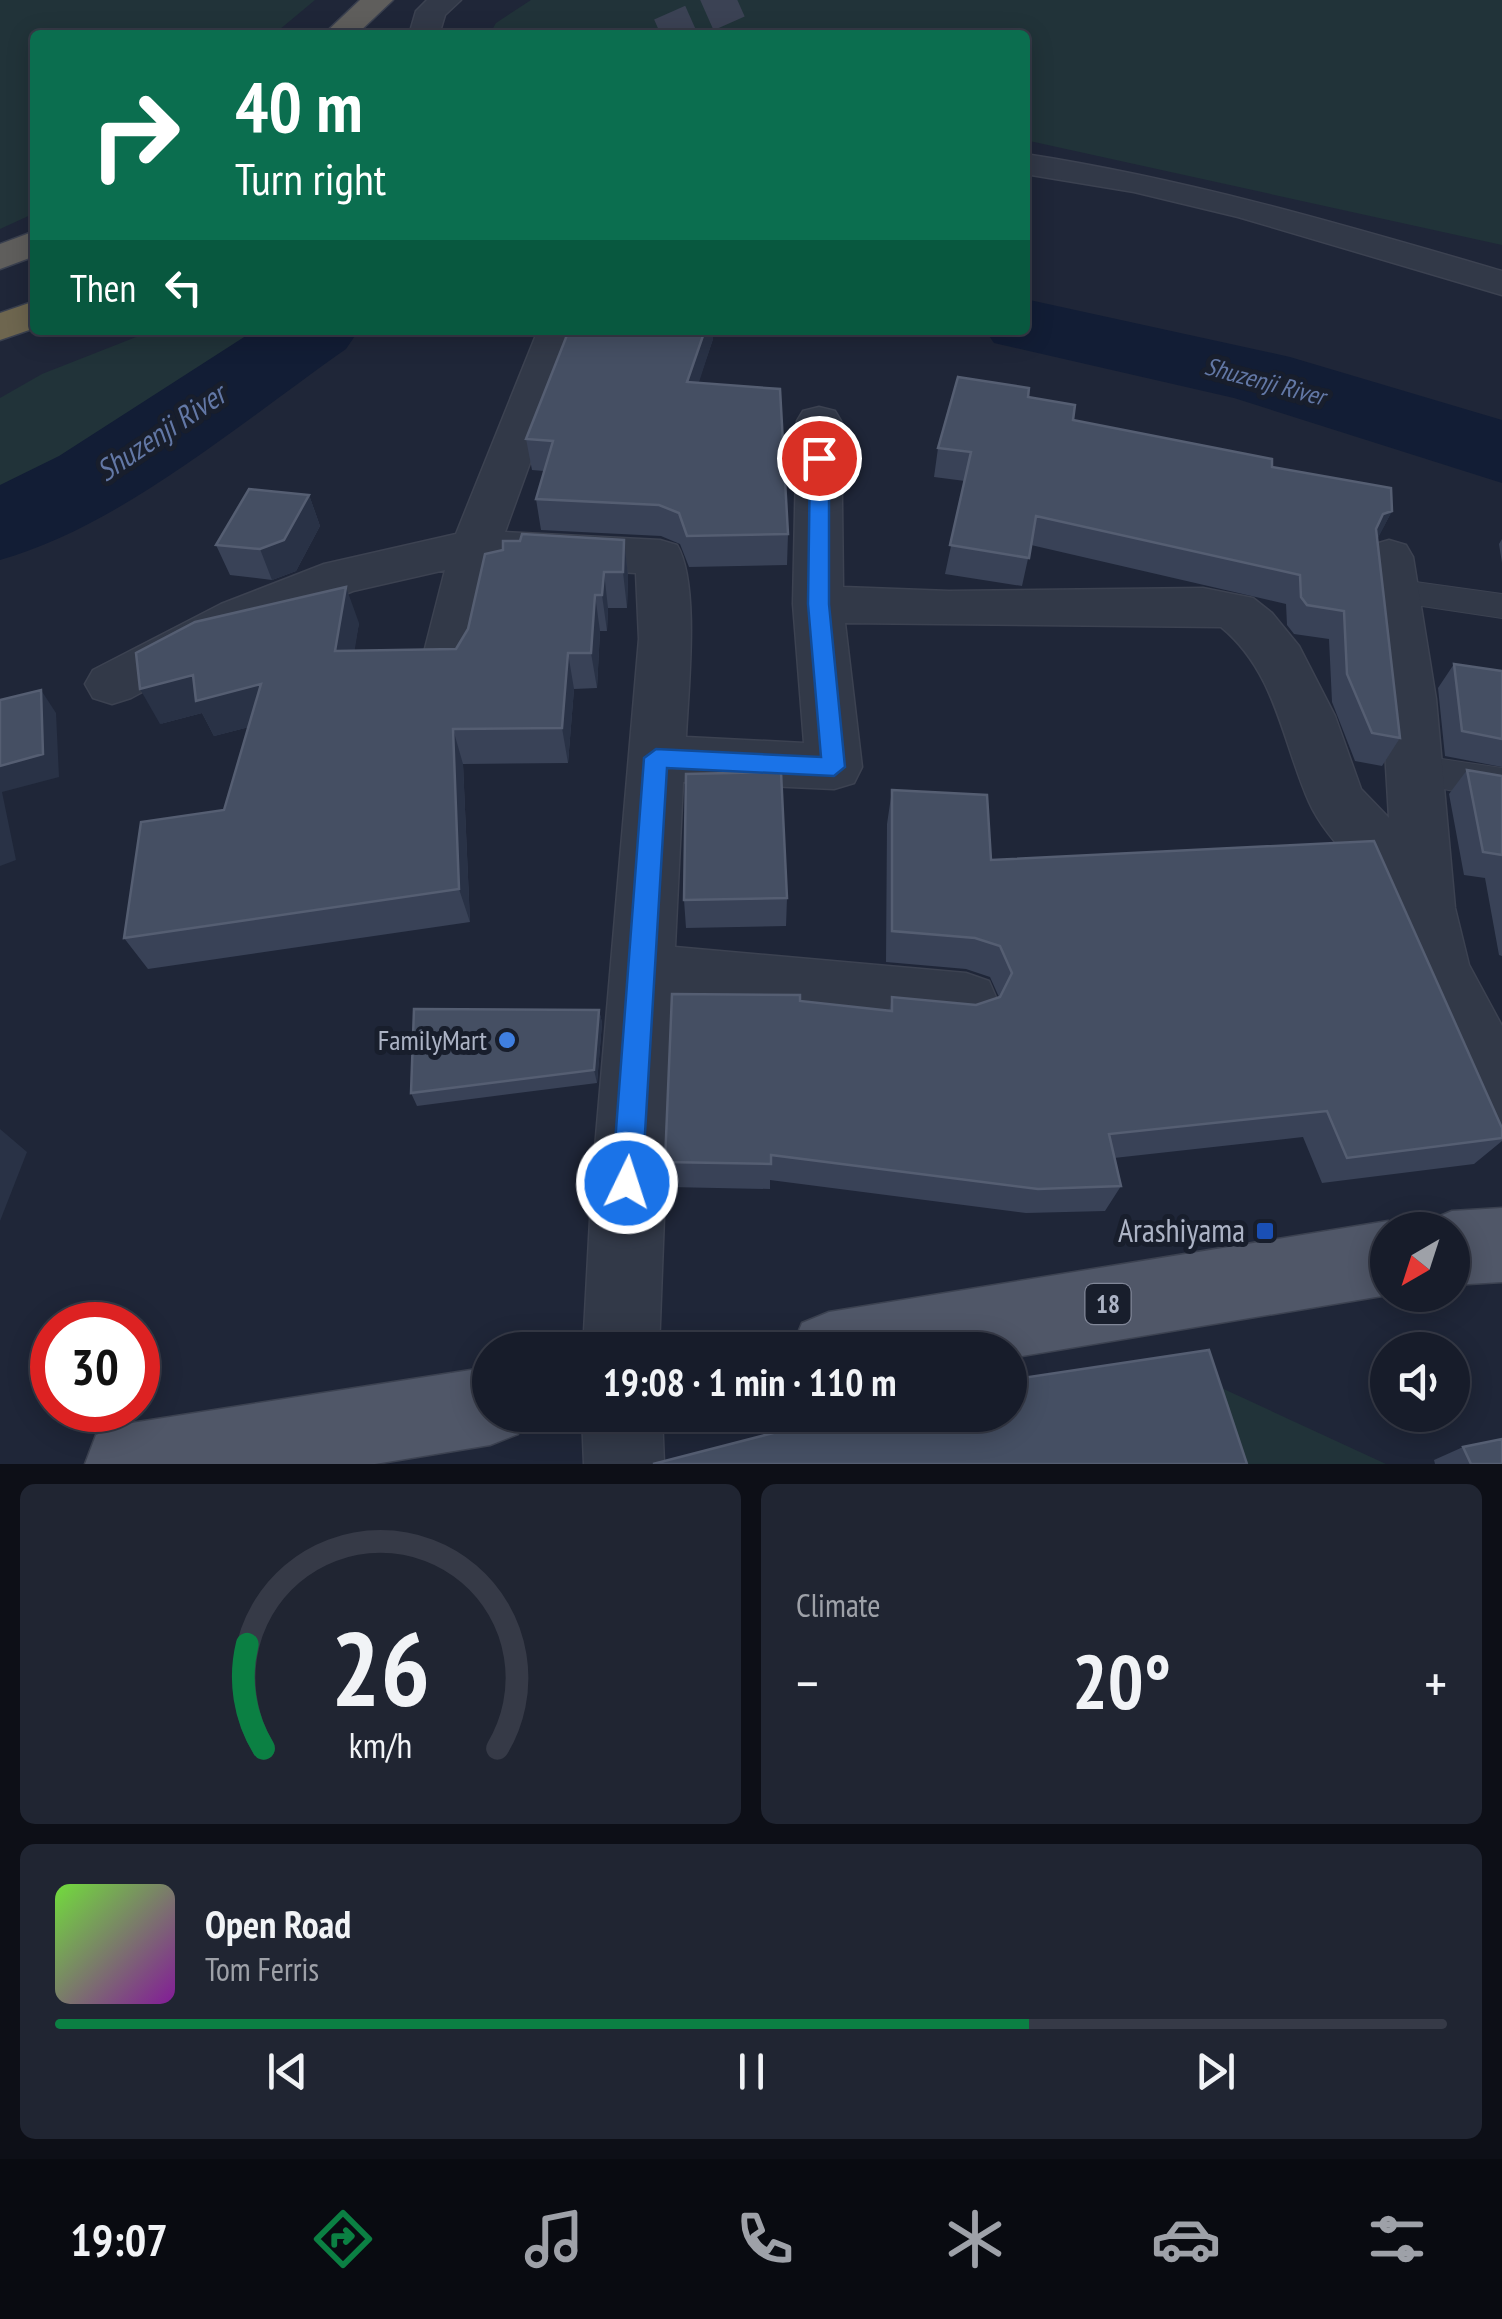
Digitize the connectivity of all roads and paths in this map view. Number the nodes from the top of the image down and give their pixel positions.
1 (378, 0) edge
2 (446, 0) edge
3 (344, 30) edge
4 (425, 30) edge
5 (1030, 165) edge
6 (30, 244) edge
7 (0, 258) edge
8 (1502, 283) edge
9 (30, 315) edge
10 (0, 328) edge
11 (556, 335) edge
12 (819, 421) dead end
13 (475, 547) junction
14 (1392, 574) joint
15 (818, 604) junction
16 (1502, 606) edge
17 (448, 664) edge
18 (112, 684) dead end
19 (656, 758) junction
20 (1415, 770) junction
21 (1502, 784) edge
22 (1424, 908) junction
23 (640, 972) junction
24 (966, 1002) edge
25 (1502, 1093) edge
26 (1502, 1244) edge
27 (1470, 1247) edge
28 (1370, 1261) edge
29 (622, 1332) edge
30 (938, 1332) edge
31 (472, 1409) edge
32 (623, 1432) edge
33 (125, 1464) edge
34 (624, 1464) edge

1 - 3 highway
2 - 4 street
5 - 8 street
6 - 7 highway
9 - 10 highway
11 - 13 street
12 - 15 street
13 - 17 street
13 - 18 street
13 - 19 street
14 - 16 lane
14 - 20 street
15 - 19 street
15 - 22 street
19 - 23 street
20 - 21 lane
20 - 22 street
22 - 25 street
23 - 24 street
23 - 29 street
26 - 27 main road
28 - 30 main road, 18
31 - 33 main road
32 - 34 street

